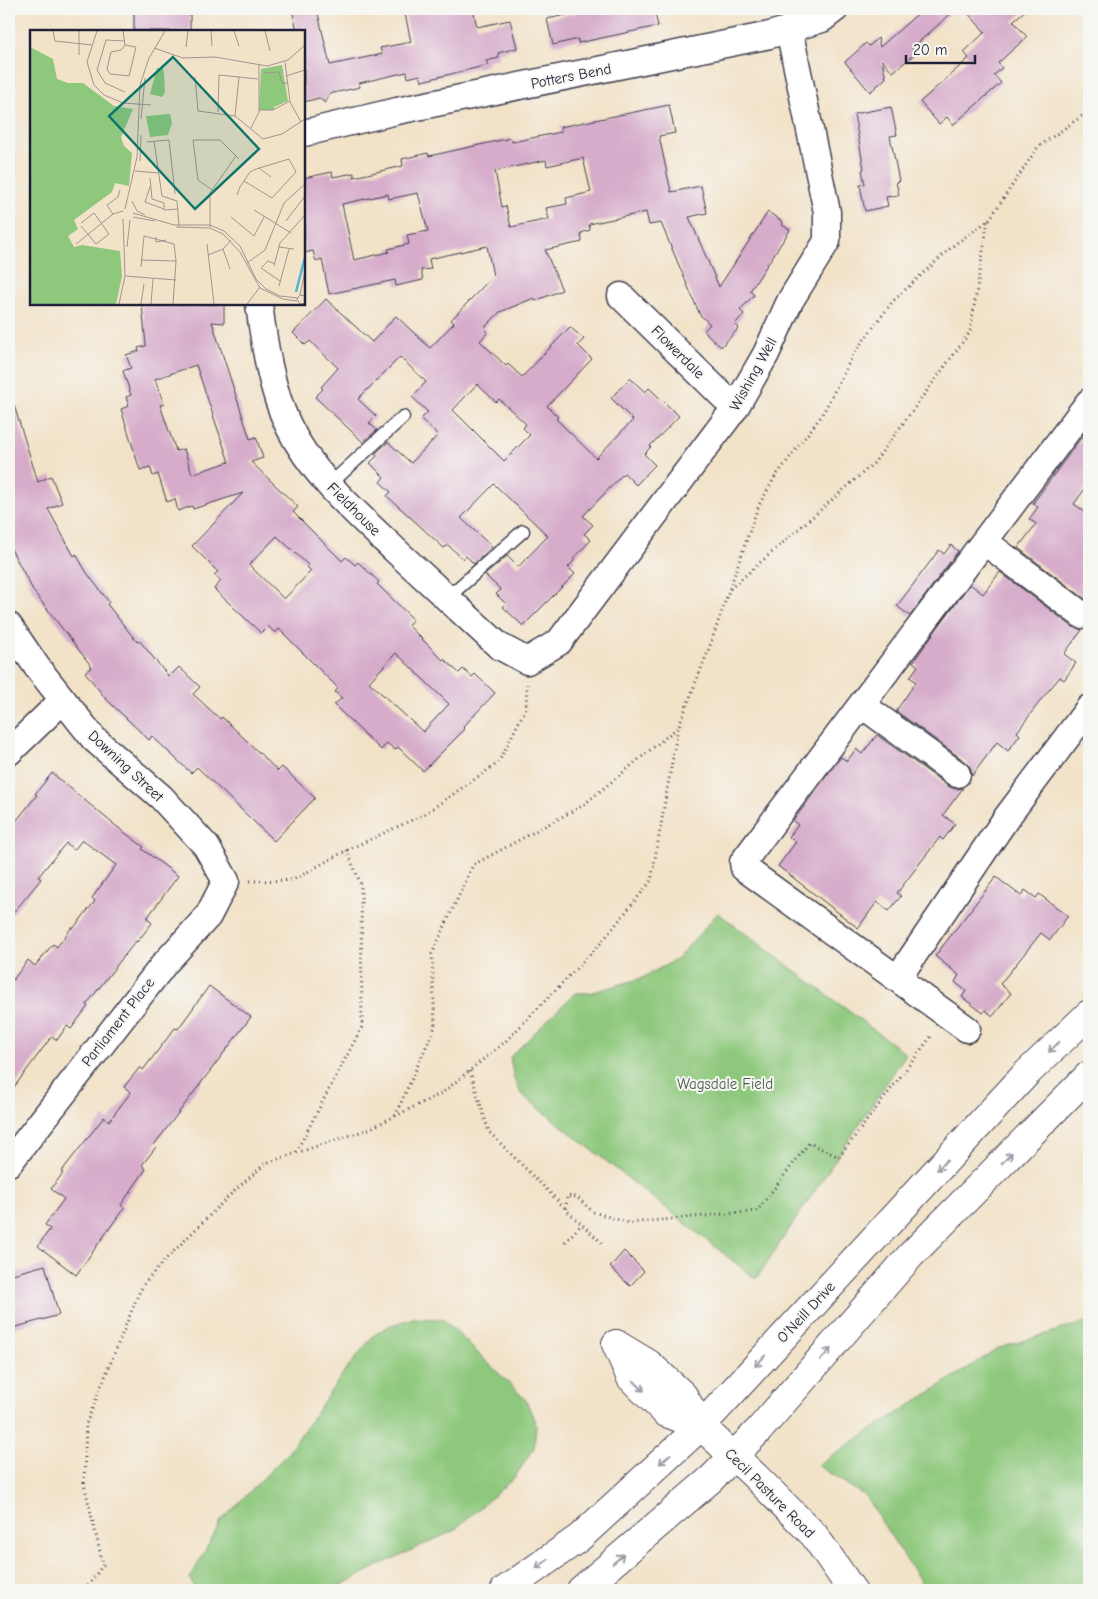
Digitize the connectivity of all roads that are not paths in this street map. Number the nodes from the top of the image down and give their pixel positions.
1 (835, 9) edge
2 (789, 29) junction
3 (305, 133) edge
4 (621, 296) dead end
5 (259, 305) edge
6 (1089, 402) edge
7 (735, 408) junction
8 (403, 417) dead end
9 (328, 485) junction
10 (524, 531) dead end
11 (985, 542) junction
12 (447, 598) junction
13 (1082, 614) dead end
14 (9, 626) edge
15 (527, 661) joint
16 (64, 700) junction
17 (862, 705) junction
18 (1089, 708) edge
19 (9, 752) edge
20 (958, 774) dead end
21 (226, 881) joint
22 (898, 978) junction
23 (1089, 1014) edge
24 (958, 1021) road end
25 (1089, 1075) edge
26 (9, 1163) edge
27 (701, 1426) junction
28 (734, 1455) junction
29 (505, 1590) edge
30 (581, 1590) edge
31 (852, 1590) edge

1 - 2 street, Potters Bend
2 - 3 street, Potters Bend
2 - 7 street, Wishing Well
4 - 7 street, Flowerdale
5 - 9 street, Fieldhouse
6 - 11 street
7 - 15 street, Wishing Well
8 - 9 lane
9 - 12 street, Fieldhouse
10 - 12 lane
11 - 13 street
11 - 17 street
12 - 15 street, Fieldhouse
14 - 16 street, Downing Street
16 - 19 street
16 - 21 street, Downing Street
17 - 20 street
17 - 22 street
18 - 22 street
21 - 26 street, Parliament Place
22 - 24 street
23 -> 27 main road, O'Neill Drive
28 -> 25 main road
27 - 28 main road, Cecil Pasture Road
27 -> 29 main road, O'Neill Drive
30 -> 28 main road
28 - 31 main road, Cecil Pasture Road

